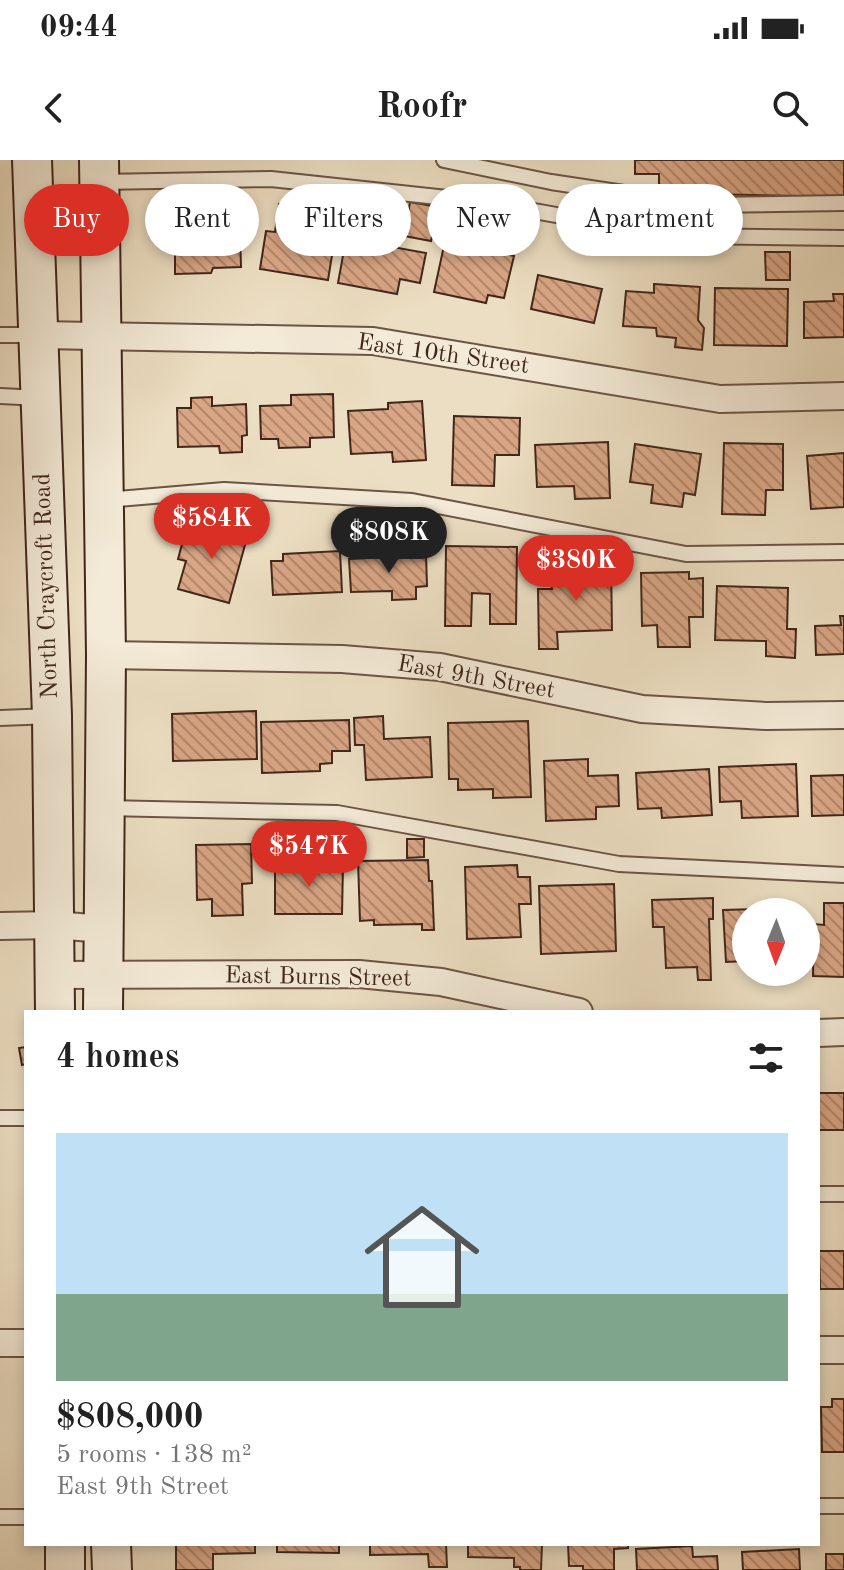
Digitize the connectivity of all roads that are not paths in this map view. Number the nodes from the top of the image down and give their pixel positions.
1 (32, 160) edge
2 (444, 160) edge
3 (99, 171) edge
4 (844, 203) edge
5 (844, 238) edge
6 (0, 335) edge
7 (40, 335) junction
8 (100, 335) junction
9 (0, 396) edge
10 (844, 396) edge
11 (41, 398) junction
12 (103, 501) junction
13 (844, 552) edge
14 (106, 655) junction
15 (844, 715) edge
16 (52, 716) junction
17 (0, 718) edge
18 (104, 808) junction
19 (844, 875) edge
20 (55, 925) junction
21 (0, 926) edge
22 (103, 929) junction
23 (55, 994) edge
24 (103, 994) edge
25 (570, 1010) edge
26 (844, 1032) edge
27 (820, 1033) edge
28 (0, 1118) edge
29 (24, 1118) edge
30 (820, 1194) edge
31 (844, 1194) edge
32 (0, 1343) edge
33 (24, 1343) edge
34 (820, 1350) edge
35 (844, 1350) edge
36 (820, 1506) edge
37 (844, 1506) edge
38 (0, 1517) edge
39 (24, 1517) edge
40 (65, 1546) edge
41 (111, 1546) edge
42 (65, 1570) edge
43 (112, 1570) edge

1 - 7 main road, North Craycroft Road
2 - 4 lane
3 - 5 lane
3 - 8 main road
6 - 7 lane
7 - 8 street, East 10th Street
7 - 11 main road, North Craycroft Road
8 - 10 street, East 10th Street
8 - 12 main road
9 - 11 lane
11 - 16 main road, North Craycroft Road
12 - 13 lane
12 - 14 main road
14 - 15 street, East 9th Street
14 - 18 main road
16 - 17 lane
16 - 20 main road, North Craycroft Road
18 - 19 lane
18 - 22 main road
20 - 21 street
20 - 22 street
20 - 23 main road, North Craycroft Road
22 - 24 main road
23 - 24 street, East Burns Street
24 - 25 street, East Burns Street
26 - 27 street
28 - 29 lane
30 - 31 lane
32 - 33 street
34 - 35 street
36 - 37 lane
38 - 39 lane
40 - 42 main road
41 - 43 main road

